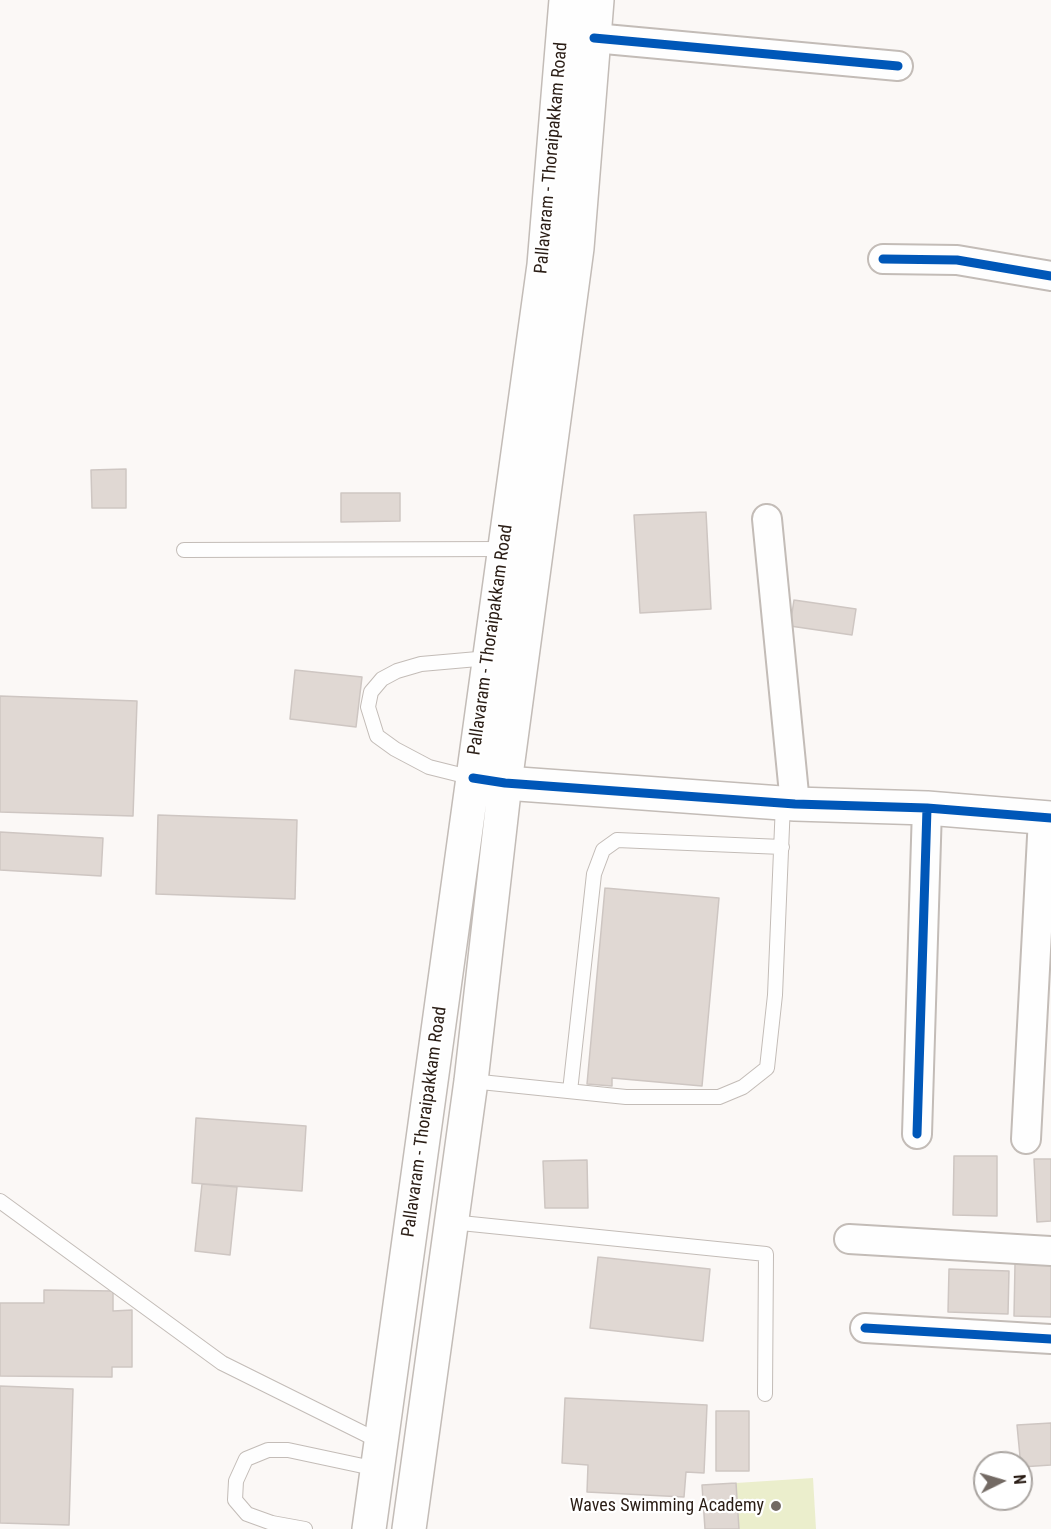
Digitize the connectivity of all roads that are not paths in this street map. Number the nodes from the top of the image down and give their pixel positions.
1 (566, 0) edge
2 (597, 0) edge
3 (594, 38) junction
4 (898, 66) dead end
5 (883, 259) dead end
6 (1051, 276) edge
7 (767, 519) dead end
8 (504, 549) junction
9 (184, 550) dead end
10 (489, 657) junction
11 (473, 778) junction
12 (505, 783) junction
13 (789, 803) junction
14 (927, 808) junction
15 (1047, 818) edge
16 (782, 847) junction
17 (471, 1081) junction
18 (570, 1091) junction
19 (917, 1134) dead end
20 (1026, 1139) dead end
21 (0, 1201) edge
22 (451, 1222) junction
23 (849, 1239) dead end
24 (1051, 1251) edge
25 (865, 1328) dead end
26 (1051, 1339) edge
27 (765, 1394) dead end
28 (379, 1455) junction
29 (305, 1529) edge
30 (369, 1529) edge
31 (409, 1529) edge

1 - 8 main road, Pallavaram - Thoraipakkam Road
2 - 3 main road, Pallavaram - Thoraipakkam Road
3 - 4 street
3 - 12 main road, Pallavaram - Thoraipakkam Road
5 - 6 street
7 - 13 street
8 - 9 lane
8 - 10 main road, Pallavaram - Thoraipakkam Road
10 - 11 main road, Pallavaram - Thoraipakkam Road
10 - 11 lane
11 - 12 main road
11 - 28 main road, Pallavaram - Thoraipakkam Road
12 - 13 main road
12 - 17 main road, Pallavaram - Thoraipakkam Road
13 - 14 main road
13 - 16 lane
14 - 15 main road
14 - 19 street
15 - 20 street
16 - 18 lane
16 - 18 lane
17 - 18 lane
17 - 22 main road, Pallavaram - Thoraipakkam Road
21 - 28 lane
22 - 27 lane
22 - 31 main road, Pallavaram - Thoraipakkam Road
23 - 24 street
25 - 26 street
28 - 29 lane
28 - 30 main road, Pallavaram - Thoraipakkam Road

